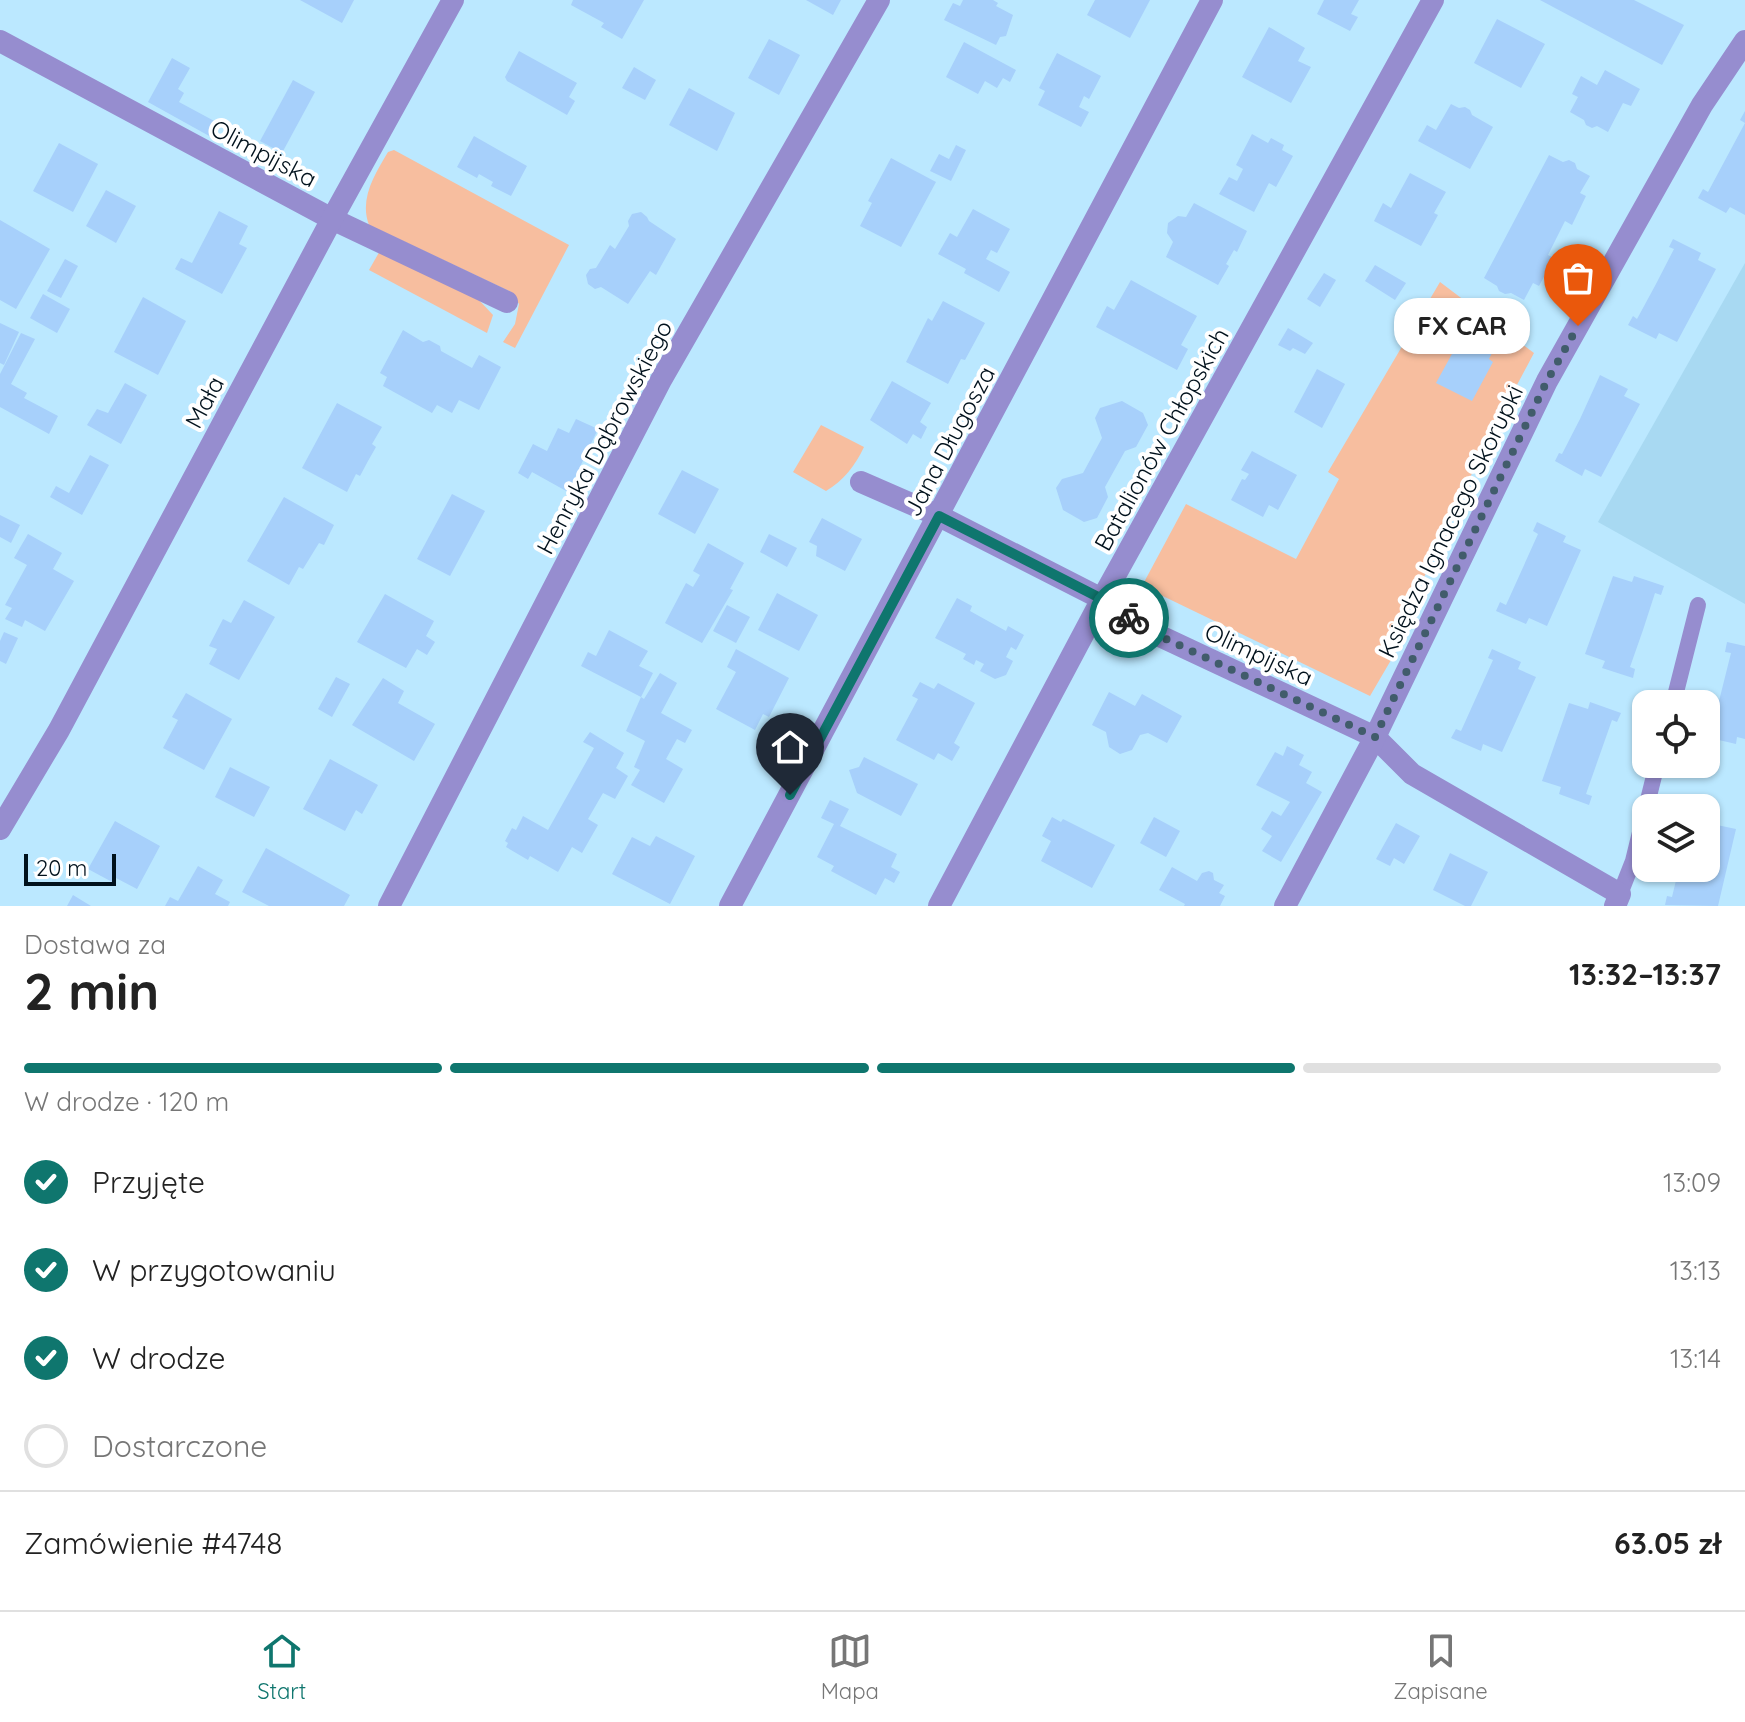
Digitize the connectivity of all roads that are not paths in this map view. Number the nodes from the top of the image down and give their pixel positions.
1 (453, 0) edge
2 (879, 0) edge
3 (1212, 0) edge
4 (1433, 0) edge
5 (0, 41) edge
6 (1744, 45) edge
7 (332, 219) junction
8 (507, 302) dead end
9 (861, 482) dead end
10 (939, 516) junction
11 (1102, 599) junction
12 (1698, 605) dead end
13 (1677, 690) edge
14 (1375, 737) junction
15 (0, 829) edge
16 (1632, 864) edge
17 (1618, 900) edge
18 (389, 906) edge
19 (730, 906) edge
20 (939, 906) edge
21 (1285, 906) edge

1 - 7 street, Mała
2 - 18 street, Henryka Dąbrowskiego
3 - 10 street, Jana Długosza
4 - 11 street, Batalionów Chłopskich
5 - 7 street, Olimpijska
6 - 14 street, Księdza Ignacego Skorupki
7 - 8 street, Olimpijska
7 - 15 street, Mała
9 - 10 street, Olimpijska
10 - 11 street, Olimpijska
10 - 19 street, Jana Długosza
11 - 14 street, Olimpijska
11 - 20 street, Batalionów Chłopskich
12 - 13 lane
14 - 17 street, Olimpijska
14 - 21 street, Księdza Ignacego Skorupki
16 - 17 lane

